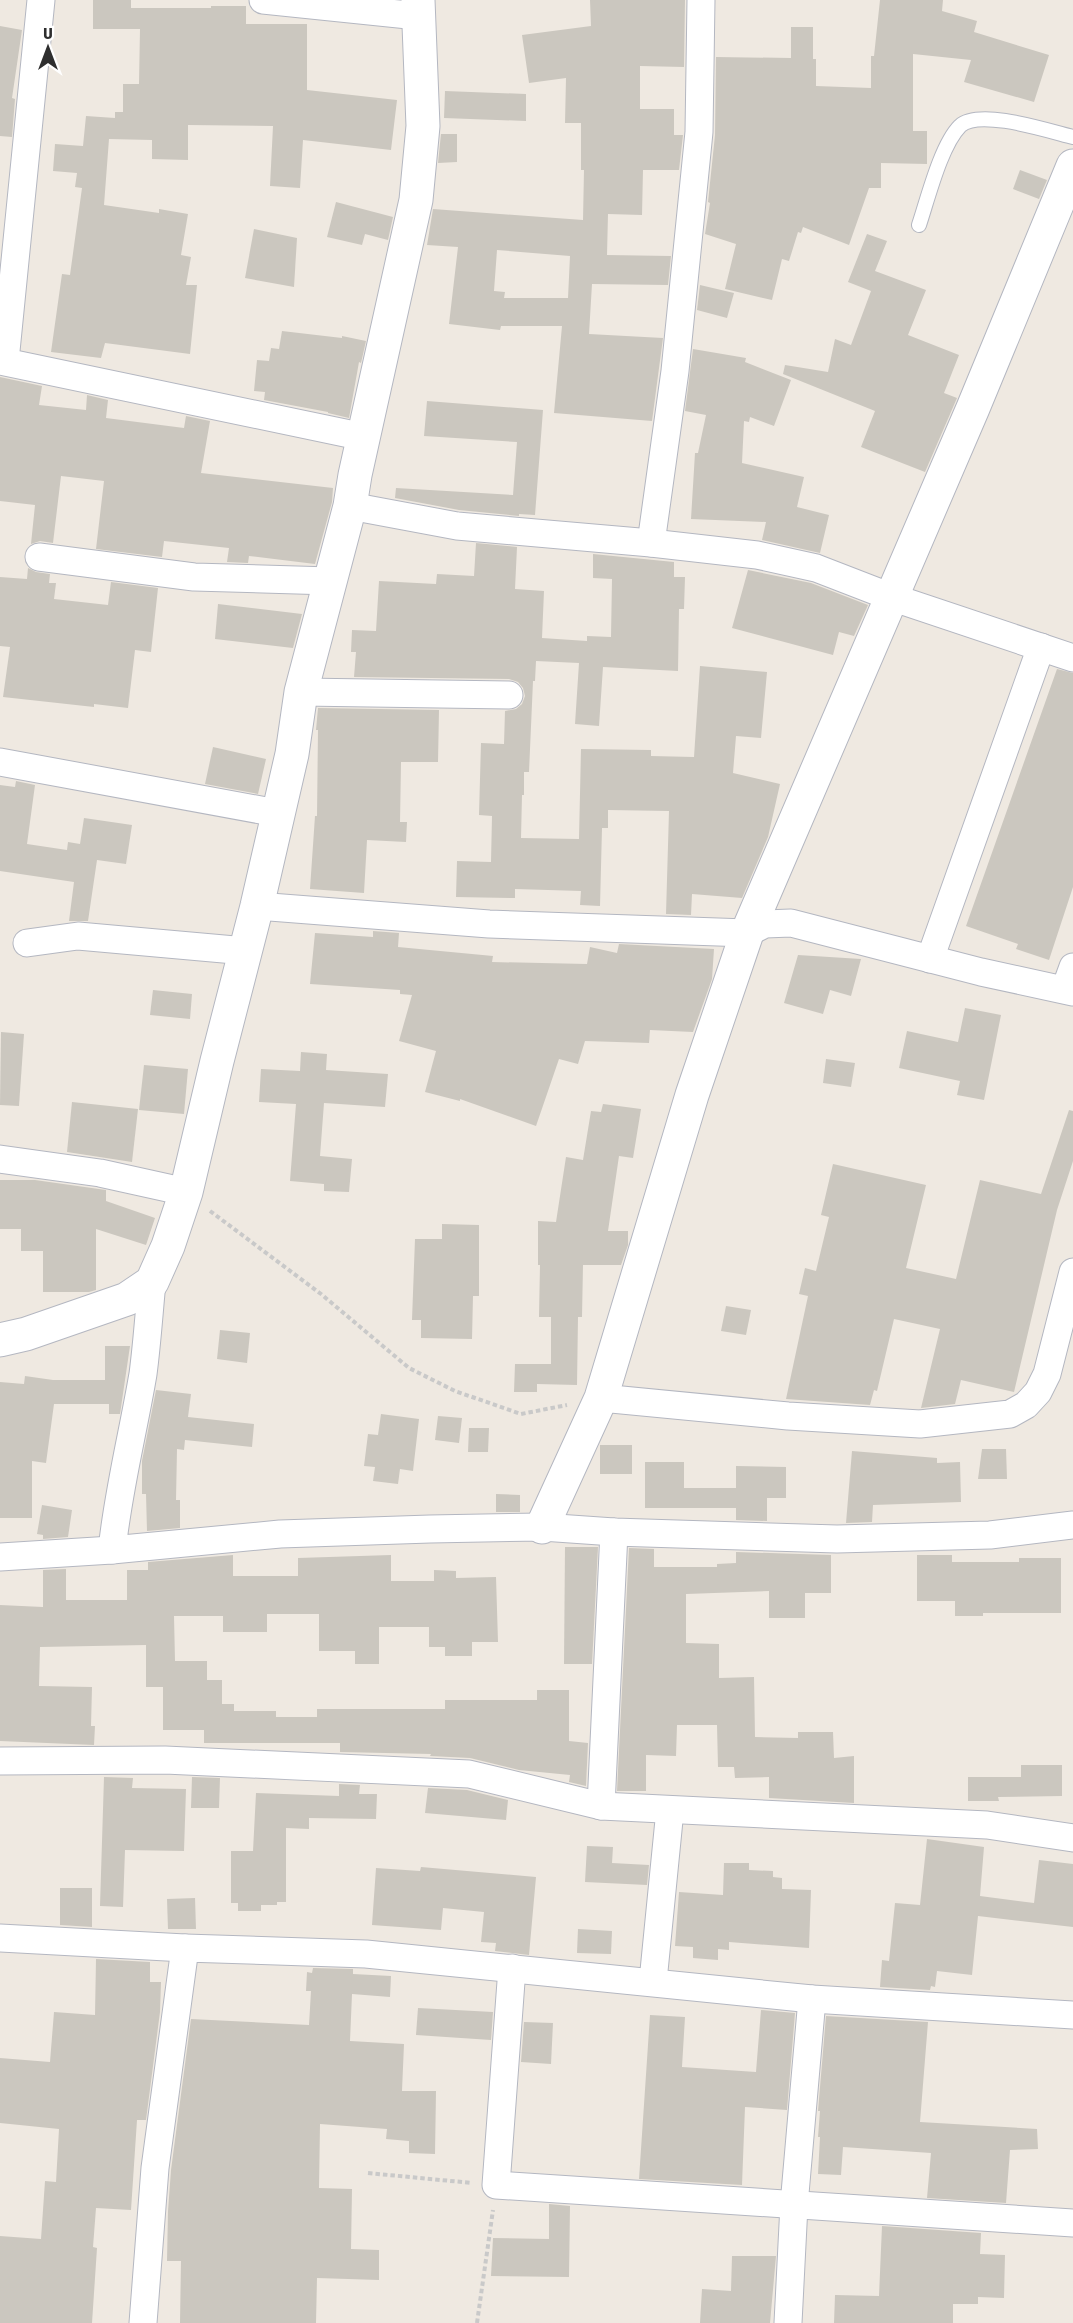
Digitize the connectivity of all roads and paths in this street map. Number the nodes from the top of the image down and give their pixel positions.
1 (41, 0) edge
2 (263, 0) edge
3 (701, 0) edge
4 (418, 8) edge
5 (1073, 137) edge
6 (1073, 166) edge
7 (919, 225) dead end
8 (2, 361) edge
9 (364, 437) junction
10 (350, 507) junction
11 (651, 543) junction
12 (39, 557) dead end
13 (332, 581) junction
14 (891, 597) junction
15 (1041, 647) junction
16 (1073, 658) edge
17 (302, 692) junction
18 (509, 695) dead end
19 (0, 762) edge
20 (277, 813) junction
21 (257, 906) junction
22 (747, 933) junction
23 (27, 943) dead end
24 (246, 951) junction
25 (930, 959) junction
26 (1070, 983) edge
27 (0, 1159) edge
28 (186, 1192) junction
29 (1073, 1272) edge
30 (152, 1282) junction
31 (0, 1340) edge
32 (600, 1398) junction
33 (1073, 1525) edge
34 (542, 1527) junction
35 (614, 1532) junction
36 (112, 1550) junction
37 (0, 1557) edge
38 (0, 1761) edge
39 (601, 1806) junction
40 (670, 1810) junction
41 (1073, 1838) edge
42 (0, 1938) edge
43 (185, 1948) junction
44 (512, 1968) junction
45 (653, 1982) junction
46 (812, 1999) junction
47 (1073, 2015) edge
48 (368, 2174) dead end
49 (496, 2185) junction
50 (794, 2205) junction
51 (1073, 2223) edge
52 (143, 2323) edge
53 (477, 2323) edge
54 (788, 2323) edge

1 - 8 street
2 - 4 street
3 - 11 street
4 - 9 street
5 - 7 lane
6 - 14 street
8 - 9 street
9 - 10 street
10 - 11 street
10 - 13 street
11 - 14 street
12 - 13 street
13 - 17 street
14 - 15 street
14 - 22 street
15 - 16 street
15 - 25 street
17 - 18 street
17 - 20 street
19 - 20 street
20 - 21 street
21 - 22 street
21 - 24 street
22 - 25 street
22 - 32 street
23 - 24 street
24 - 28 street
25 - 26 street
27 - 28 street
28 - 30 street
28 - 32 path
29 - 32 street
30 - 31 street
30 - 36 street
32 - 34 street
33 - 35 street
34 - 35 street
34 - 36 street
35 - 39 street
36 - 37 street
38 - 39 street
39 - 40 street
40 - 41 street
40 - 45 street
42 - 43 street
43 - 44 street
43 - 52 street
44 - 45 street
44 - 49 street
45 - 46 street
46 - 47 street
46 - 50 street
48 - 49 path
49 - 50 street
49 - 53 path
50 - 51 street
50 - 54 street

